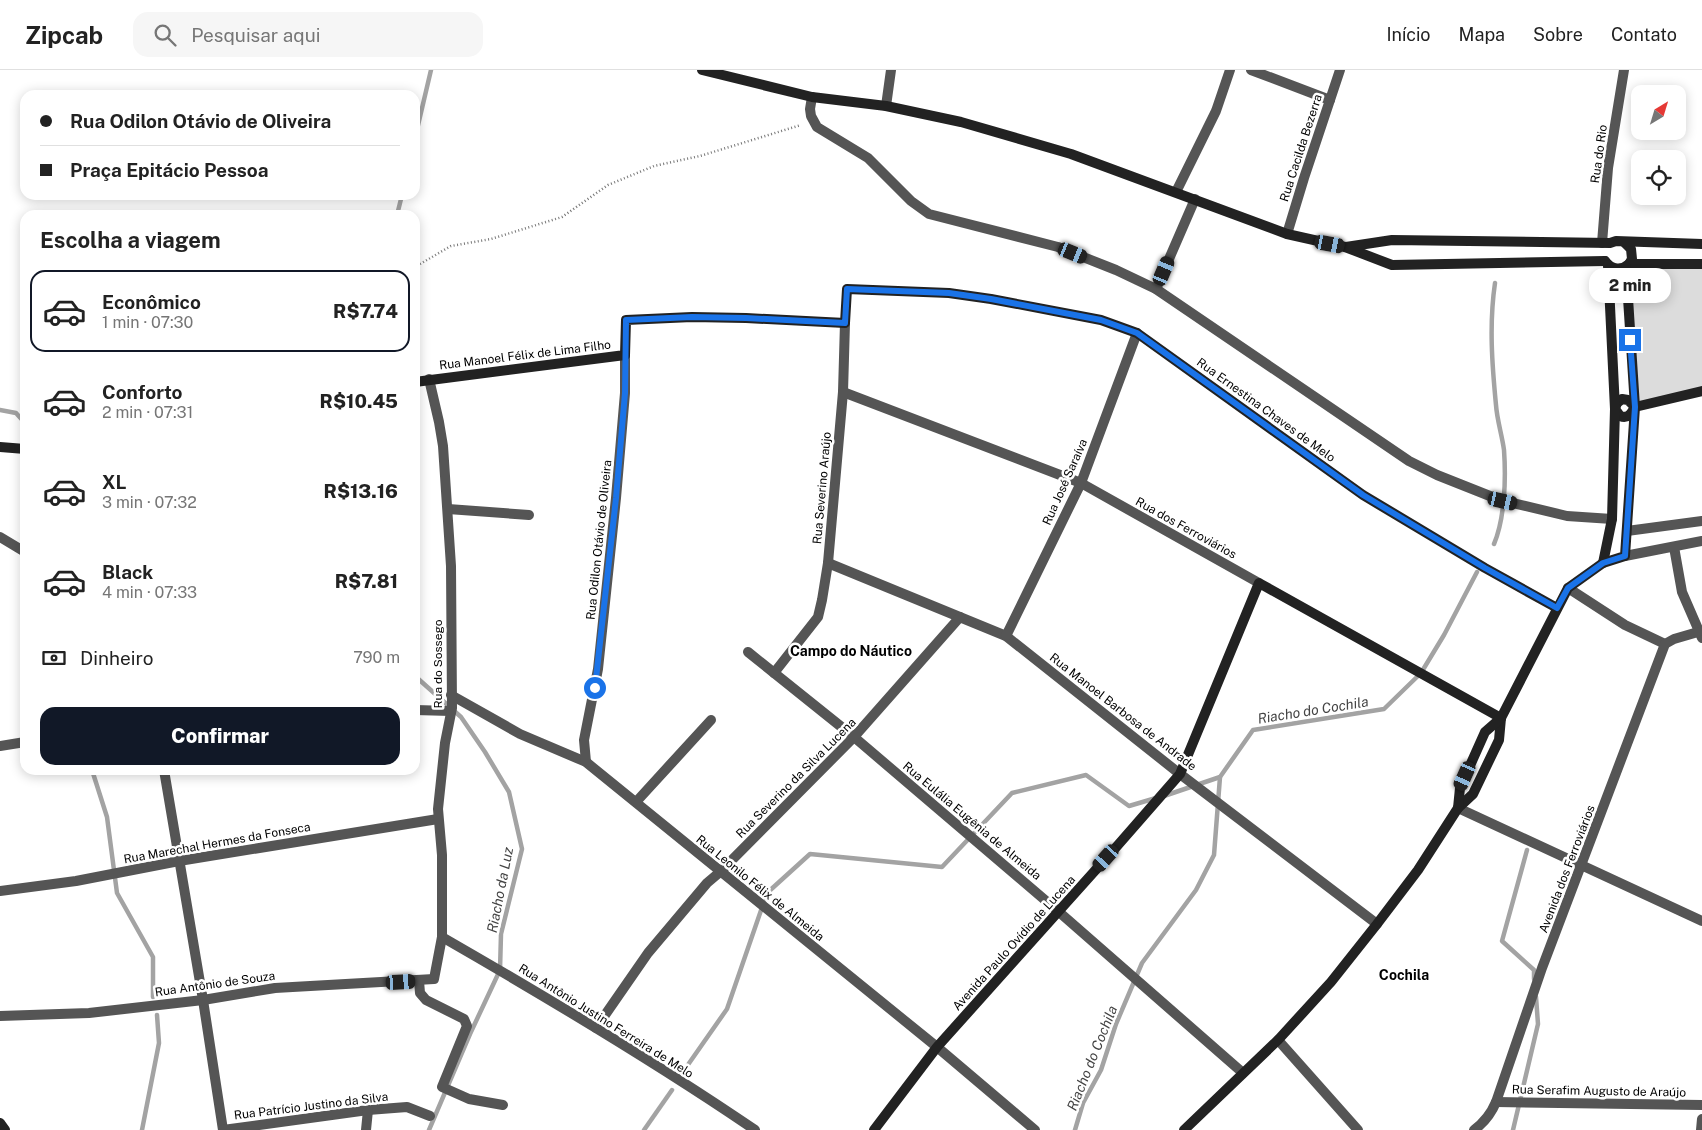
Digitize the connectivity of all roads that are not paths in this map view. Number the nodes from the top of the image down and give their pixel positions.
1 (702, 70) edge
2 (891, 70) edge
3 (1230, 70) edge
4 (1251, 70) edge
5 (1340, 70) edge
6 (1624, 70) edge
7 (812, 97) junction
8 (1330, 100) junction
9 (886, 106) junction
10 (1176, 192) junction
11 (1195, 199) junction
12 (1287, 234) junction
13 (1624, 242) junction
14 (1606, 243) junction
15 (1702, 244) edge
16 (1345, 247) junction
17 (1607, 263) junction
18 (1702, 264) edge
19 (1627, 265) junction
20 (847, 289) joint
21 (1156, 289) junction
22 (845, 323) junction
23 (1137, 333) junction
24 (625, 355) junction
25 (429, 379) junction
26 (420, 381) edge
27 (1702, 391) edge
28 (843, 392) junction
29 (1635, 407) junction
30 (1615, 409) junction
31 (0, 447) edge
32 (20, 449) edge
33 (1081, 482) junction
34 (448, 509) junction
35 (529, 514) dead end
36 (1612, 518) junction
37 (1702, 521) edge
38 (1626, 535) junction
39 (0, 536) edge
40 (1702, 541) edge
41 (1674, 547) junction
42 (20, 549) edge
43 (1625, 556) junction
44 (828, 563) junction
45 (1603, 563) junction
46 (1259, 583) junction
47 (1568, 588) junction
48 (1557, 608) junction
49 (960, 617) junction
50 (1700, 635) edge
51 (1006, 636) junction
52 (1665, 644) junction
53 (748, 652) dead end
54 (774, 673) junction
55 (451, 694) junction
56 (420, 710) edge
57 (451, 711) junction
58 (1501, 718) junction
59 (711, 720) dead end
60 (854, 738) junction
61 (20, 743) edge
62 (0, 746) edge
63 (586, 762) junction
64 (1180, 774) junction
65 (165, 775) edge
66 (636, 802) junction
67 (1458, 808) junction
68 (438, 819) junction
69 (179, 862) junction
70 (1582, 865) junction
71 (720, 872) junction
72 (0, 891) edge
73 (1059, 912) junction
74 (1702, 921) edge
75 (1377, 924) junction
76 (442, 937) junction
77 (434, 979) joint
78 (419, 981) junction
79 (203, 1000) junction
80 (0, 1016) edge
81 (596, 1028) junction
82 (1278, 1040) junction
83 (937, 1047) junction
84 (1243, 1073) junction
85 (1496, 1102) junction
86 (503, 1105) dead end
87 (1702, 1105) edge
88 (368, 1110) junction
89 (430, 1116) dead end
90 (1702, 1120) edge
91 (0, 1124) edge
92 (5, 1130) edge
93 (223, 1130) edge
94 (366, 1130) edge
95 (755, 1130) edge
96 (874, 1130) edge
97 (1035, 1130) edge
98 (1184, 1130) edge
99 (1358, 1130) edge
100 (1474, 1130) edge
101 (1702, 1130) edge

1 - 7 street
2 - 9 street
3 - 10 street
4 - 8 street
5 - 8 street, Rua Cacilda Bezerra
6 - 14 street, Rua do Rio
7 - 9 street
7 - 21 street
8 - 12 street, Rua Cacilda Bezerra
9 - 10 street
10 - 11 street
11 - 12 street
11 - 21 street
12 - 16 street
13 - 14 street
13 - 15 street
13 - 19 street
14 - 16 street
14 - 17 street
16 - 17 street
17 - 19 street
17 - 30 street
18 - 19 street
19 - 29 street
20 - 22 street, Rua Severino Araújo
20 - 23 street, Rua Ernestina Chaves de Melo
21 - 36 street
22 - 24 street, Rua Odilon Otávio de Oliveira
22 - 28 street, Rua Severino Araújo
23 - 33 street, Rua José Saraíva
23 - 48 street, Rua Ernestina Chaves de Melo
24 - 25 street, Rua Manoel Félix de Lima Filho
24 - 63 street, Rua Odilon Otávio de Oliveira
25 - 26 street, Rua Manoel Félix de Lima Filho
25 - 34 street, Rua do Sossego
27 - 29 street
28 - 33 street, Rua dos Ferroviários
28 - 44 street, Rua Severino Araújo
29 - 30 street
29 - 38 street
30 - 36 street
31 - 32 street
33 - 46 street, Rua dos Ferroviários
33 - 51 street, Rua José Saraíva
34 - 35 street
34 - 55 street, Rua do Sossego
36 - 45 street
37 - 38 street
38 - 43 street
39 - 42 street
40 - 41 street
41 - 43 street
41 - 50 street
43 - 45 street
44 - 49 street, Rua Manoel Barbosa de Andrade
44 - 54 street, Rua Severino Araújo
45 - 47 street
46 - 58 street, Rua dos Ferroviários
46 - 64 street, Avenida Paulo Ovídio de Lucena
47 - 48 street
47 - 52 street
48 - 58 street
49 - 51 street, Rua Manoel Barbosa de Andrade
49 - 60 street, Rua Severino da Silva Lucena
50 - 52 street
51 - 64 street, Rua Manoel Barbosa de Andrade
52 - 70 street, Avenida dos Ferroviários
53 - 54 street, Rua Eulália Eugênia de Almeida
54 - 60 street, Rua Eulália Eugênia de Almeida
55 - 57 street, Rua do Sossego
55 - 63 street, Rua Leonilo Félix de Almeida
56 - 57 street
57 - 68 street, Rua do Sossego
58 - 67 street
58 - 67 street
59 - 66 street
60 - 71 street, Rua Severino da Silva Lucena
60 - 73 street, Rua Eulália Eugênia de Almeida
61 - 62 street
63 - 66 street, Rua Leonilo Félix de Almeida
64 - 73 street, Avenida Paulo Ovídio de Lucena
64 - 75 street, Rua Manoel Barbosa de Andrade
65 - 69 street
66 - 71 street, Rua Leonilo Félix de Almeida
67 - 70 street
67 - 75 street
68 - 69 street, Rua Marechal Hermes da Fonseca
68 - 76 street, Rua do Sossego
69 - 72 street, Rua Marechal Hermes da Fonseca
69 - 79 street
70 - 74 street
70 - 85 street, Avenida dos Ferroviários
71 - 81 street, Rua Severino da Silva Lucena
71 - 83 street, Rua Leonilo Félix de Almeida
73 - 83 street, Avenida Paulo Ovídio de Lucena
73 - 84 street, Rua Eulália Eugênia de Almeida
75 - 82 street
76 - 77 street, Rua do Sossego
76 - 81 street, Rua Antônio Justino Ferreira de Melo
77 - 78 street, Rua Antônio de Souza
78 - 79 street, Rua Antônio de Souza
78 - 86 street
79 - 80 street, Rua Antônio de Souza
79 - 93 street
81 - 95 street, Rua Antônio Justino Ferreira de Melo
82 - 84 street
82 - 99 street
83 - 96 street, Avenida Paulo Ovídio de Lucena
83 - 97 street, Rua Leonilo Félix de Almeida
84 - 98 street
85 - 87 street, Rua Serafim Augusto de Araújo
85 - 100 street, Avenida dos Ferroviários
88 - 89 street, Rua Patrício Justino da Silva
88 - 93 street, Rua Patrício Justino da Silva
88 - 94 street
90 - 101 street
91 - 92 street

